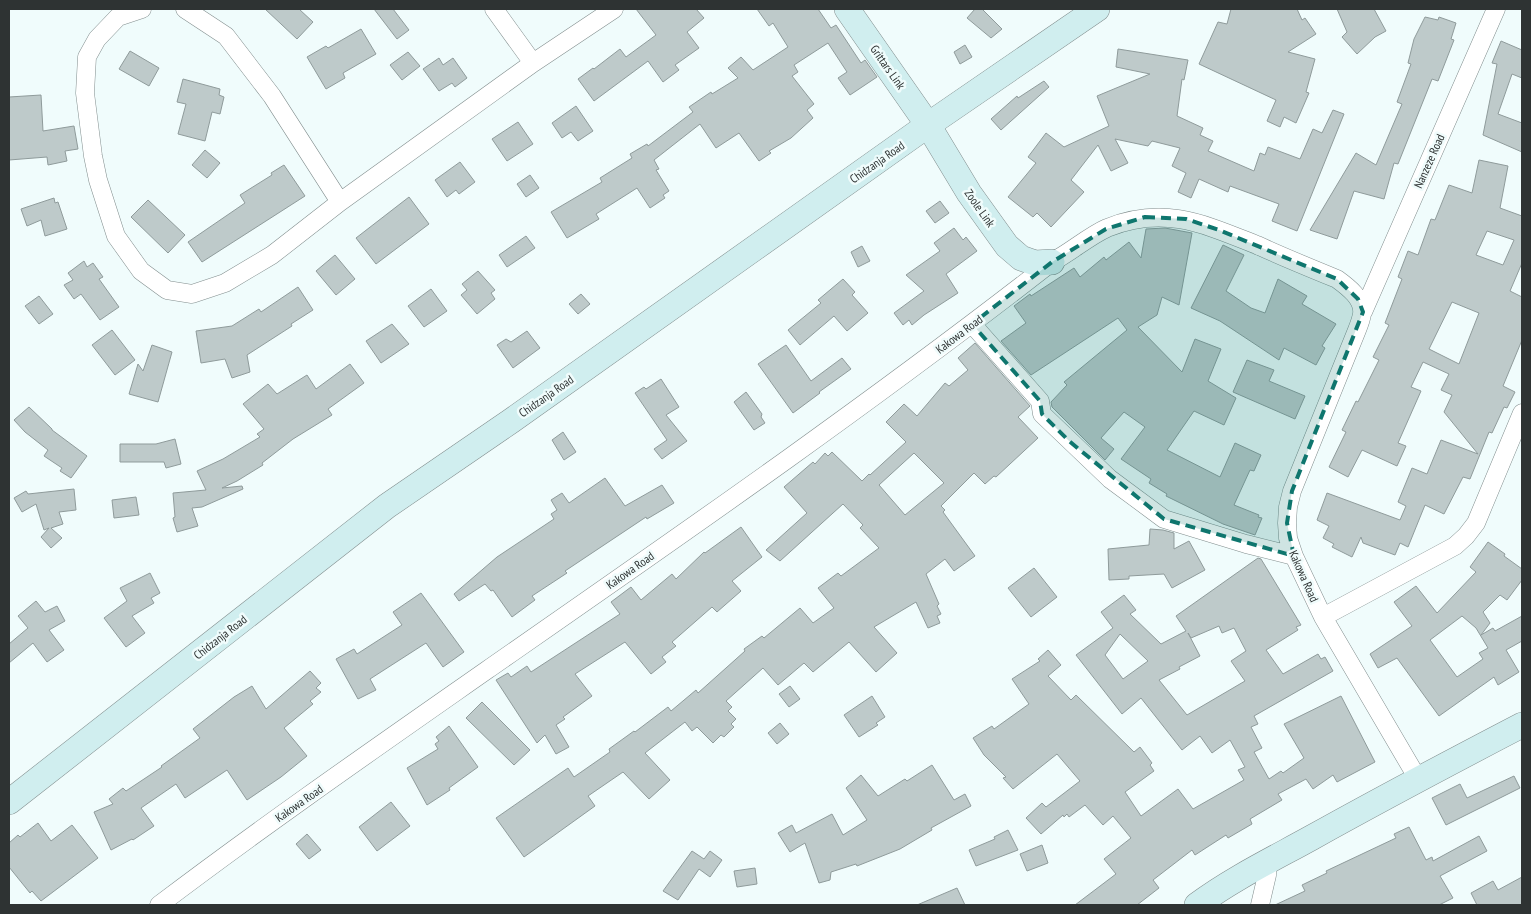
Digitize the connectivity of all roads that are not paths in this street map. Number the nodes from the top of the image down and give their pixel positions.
1 (142, 9) edge
2 (184, 9) edge
3 (494, 9) edge
4 (614, 9) edge
5 (847, 9) edge
6 (1097, 9) edge
7 (1496, 9) edge
8 (533, 63) junction
9 (928, 125) junction
10 (340, 202) junction
11 (1052, 262) junction
12 (1363, 312) junction
13 (972, 324) junction
14 (1522, 413) edge
15 (1294, 556) junction
16 (1323, 617) junction
17 (1522, 725) edge
18 (1418, 779) junction
19 (9, 802) edge
20 (1268, 862) junction
21 (159, 905) edge
22 (1197, 905) edge
23 (1260, 905) edge

1 - 10 street
2 - 10 street
3 - 8 street
4 - 8 street
5 - 9 street, Grittars Link
6 - 9 street, Chidzanja Road
7 - 12 street, Nanzeze Road
8 - 10 street
9 - 11 street, Zoole Link
9 - 19 street, Chidzanja Road
11 - 12 street, Kakowa Road
11 - 13 street, Kakowa Road
12 - 15 street, Kakowa Road
13 - 15 street
13 - 21 street, Kakowa Road
14 - 16 street
15 - 16 street, Kakowa Road
16 - 18 street, Kakowa Road
17 - 18 street
18 - 20 street
20 - 22 street
20 - 23 street

